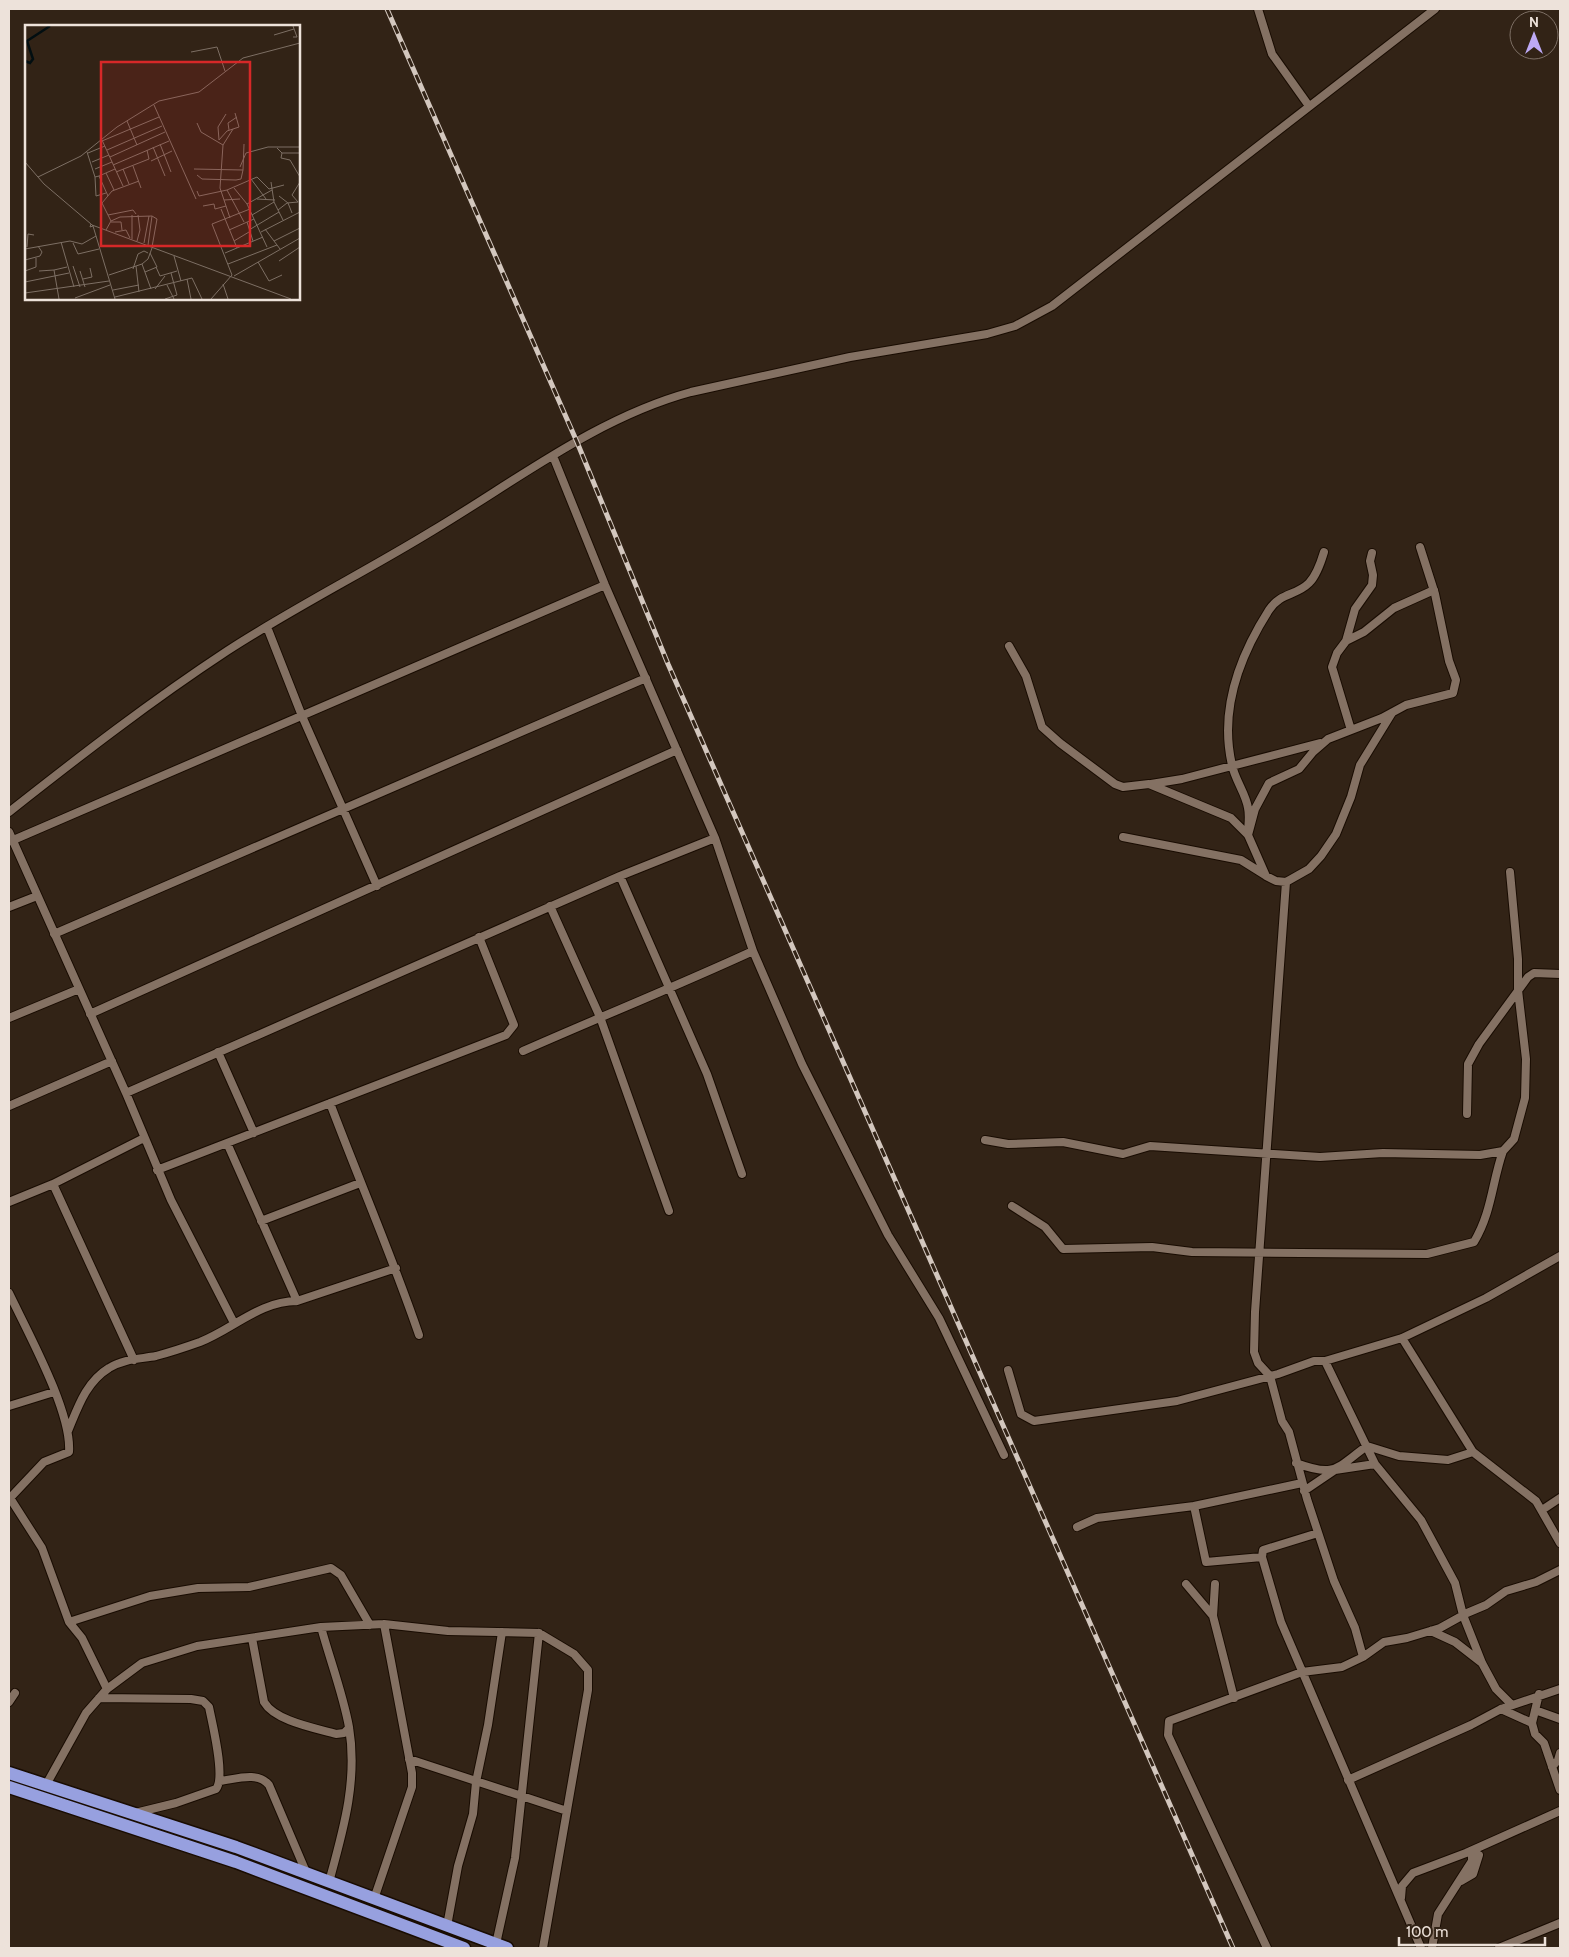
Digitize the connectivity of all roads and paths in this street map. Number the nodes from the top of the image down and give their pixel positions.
1 (1258, 9) edge
2 (1435, 9) edge
3 (1309, 106) junction
4 (553, 456) junction
5 (1420, 547) dead end
6 (1324, 552) dead end
7 (1372, 553) dead end
8 (605, 585) junction
9 (1434, 590) junction
10 (267, 627) junction
11 (1346, 641) junction
12 (1008, 646) dead end
13 (646, 678) junction
14 (1394, 711) junction
15 (302, 716) junction
16 (1350, 730) junction
17 (1328, 740) junction
18 (676, 750) junction
19 (1232, 766) junction
20 (1149, 784) junction
21 (343, 810) junction
22 (9, 812) edge
23 (9, 832) edge
24 (1248, 835) junction
25 (1123, 837) dead end
26 (715, 838) junction
27 (11, 840) junction
28 (1510, 872) dead end
29 (620, 876) junction
30 (1266, 876) junction
31 (1286, 882) junction
32 (377, 886) junction
33 (37, 896) junction
34 (550, 906) junction
35 (9, 907) edge
36 (54, 934) junction
37 (479, 937) junction
38 (753, 951) junction
39 (1560, 974) edge
40 (79, 989) junction
41 (670, 990) junction
42 (1518, 990) junction
43 (90, 1014) junction
44 (600, 1017) junction
45 (9, 1018) edge
46 (523, 1051) dead end
47 (218, 1052) junction
48 (112, 1061) junction
49 (126, 1093) junction
50 (330, 1103) junction
51 (9, 1106) edge
52 (1467, 1114) dead end
53 (254, 1133) junction
54 (144, 1138) junction
55 (985, 1140) dead end
56 (227, 1143) junction
57 (1503, 1151) junction
58 (1267, 1155) junction
59 (157, 1170) junction
60 (742, 1174) dead end
61 (360, 1183) junction
62 (53, 1184) junction
63 (9, 1202) edge
64 (1012, 1206) dead end
65 (669, 1211) dead end
66 (261, 1221) junction
67 (1260, 1252) junction
68 (1560, 1256) edge
69 (396, 1268) junction
70 (9, 1293) edge
71 (297, 1301) junction
72 (234, 1322) junction
73 (419, 1335) dead end
74 (1402, 1338) junction
75 (134, 1360) junction
76 (1325, 1361) junction
77 (1008, 1370) dead end
78 (1270, 1376) junction
79 (54, 1392) junction
80 (9, 1406) edge
81 (68, 1431) junction
82 (1367, 1446) junction
83 (1473, 1452) junction
84 (1004, 1455) dead end
85 (1296, 1462) junction
86 (1375, 1464) junction
87 (1335, 1470) junction
88 (1303, 1487) junction
89 (1560, 1498) edge
90 (1194, 1506) junction
91 (1542, 1510) junction
92 (1078, 1527) dead end
93 (1318, 1533) junction
94 (1560, 1542) edge
95 (1262, 1557) junction
96 (1560, 1570) edge
97 (1186, 1584) dead end
98 (1215, 1584) dead end
99 (1463, 1615) junction
100 (1212, 1616) junction
101 (69, 1622) junction
102 (384, 1624) junction
103 (370, 1625) junction
104 (321, 1628) junction
105 (1431, 1630) junction
106 (502, 1632) junction
107 (540, 1634) junction
108 (252, 1638) junction
109 (1363, 1657) junction
110 (1482, 1663) junction
111 (1302, 1672) junction
112 (107, 1689) junction
113 (1560, 1689) edge
114 (15, 1693) dead end
115 (1539, 1694) junction
116 (99, 1698) junction
117 (1234, 1698) junction
118 (9, 1702) edge
119 (1512, 1704) junction
120 (1501, 1708) junction
121 (1535, 1710) junction
122 (1560, 1720) edge
123 (1532, 1723) junction
124 (349, 1728) junction
125 (1560, 1753) edge
126 (408, 1759) junction
127 (1552, 1767) junction
128 (9, 1773) edge
129 (1348, 1780) junction
130 (220, 1781) junction
131 (476, 1782) junction
132 (46, 1785) junction
133 (1560, 1787) edge
134 (9, 1788) edge
135 (522, 1796) junction
136 (567, 1811) junction
137 (1560, 1811) edge
138 (133, 1813) junction
139 (1475, 1853) junction
140 (306, 1872) junction
141 (329, 1882) junction
142 (1401, 1898) junction
143 (374, 1899) junction
144 (1560, 1923) edge
145 (447, 1926) junction
146 (502, 1946) edge
147 (464, 1948) edge
148 (544, 1948) edge
149 (1267, 1948) edge
150 (1421, 1948) edge
151 (1432, 1948) edge
152 (1499, 1948) edge

1 - 3 street
2 - 3 street
3 - 4 street
4 - 8 street
4 - 10 street
5 - 9 street
6 - 19 street
7 - 11 street
8 - 13 street
8 - 15 street
9 - 11 street
9 - 14 street
10 - 15 street
10 - 22 street
11 - 16 street
12 - 20 street
13 - 18 street
13 - 21 street
14 - 16 street
14 - 31 street
15 - 21 street
15 - 27 street
16 - 17 street
17 - 19 street
17 - 24 street
18 - 26 street
18 - 32 street
19 - 20 street
19 - 24 street
20 - 24 street
21 - 32 street
21 - 36 street
23 - 27 street
24 - 30 street
25 - 30 street
26 - 29 street
26 - 38 street
27 - 33 street
28 - 42 street
29 - 34 street
29 - 41 street
30 - 31 street
31 - 58 street
32 - 43 street
33 - 35 street
33 - 36 street
34 - 37 street
34 - 44 street
36 - 40 street
37 - 47 street
37 - 50 street
38 - 41 street
38 - 84 street
39 - 42 street
40 - 43 street
40 - 45 street
41 - 44 street
41 - 60 street
42 - 52 street
42 - 57 street
43 - 48 street
44 - 46 street
44 - 65 street
47 - 49 street
47 - 53 street
48 - 49 street
48 - 51 street
49 - 54 street
50 - 53 street
50 - 61 street
53 - 56 street
54 - 59 street
54 - 62 street
55 - 58 street
56 - 59 street
56 - 66 street
57 - 58 street
57 - 67 street
58 - 67 street
59 - 72 street
61 - 66 street
61 - 69 street
62 - 63 street
62 - 75 street
64 - 67 street
66 - 71 street
67 - 78 street
68 - 74 street
69 - 71 street
69 - 73 street
70 - 79 street
71 - 72 street
72 - 75 street
74 - 76 street
74 - 83 street
75 - 81 street
76 - 78 street
76 - 82 street
77 - 78 street
78 - 85 street
79 - 80 street
79 - 81 street
81 - 101 street
82 - 83 street
82 - 86 street
82 - 87 street
83 - 91 street
85 - 87 street
85 - 88 street
86 - 87 street
86 - 99 street
87 - 88 street
88 - 90 street
88 - 93 street
89 - 91 street
90 - 92 street
90 - 95 street
91 - 94 street
93 - 95 street
93 - 109 street
95 - 111 street
96 - 99 street
97 - 100 street
98 - 100 street
99 - 105 street
99 - 110 street
100 - 117 street
101 - 103 street
101 - 112 street
102 - 103 street
102 - 106 street
102 - 126 street
103 - 104 street
104 - 108 street
104 - 124 street
105 - 109 street
105 - 110 street
106 - 107 street
106 - 131 street
107 - 135 street
107 - 136 street
108 - 112 street
108 - 124 street
109 - 111 street
110 - 119 street
111 - 117 street
111 - 129 street
112 - 116 street
113 - 115 street
114 - 118 street
115 - 119 street
115 - 121 street
116 - 130 street
116 - 132 street
117 - 149 street
119 - 120 street
120 - 123 street
120 - 129 street
121 - 122 street
121 - 123 street
123 - 127 street
124 - 141 street
125 - 127 street
126 - 131 street
126 - 143 street
127 - 133 street
128 - 132 highway
129 - 142 street
130 - 138 street
130 - 140 street
131 - 135 street
131 - 145 street
132 - 138 highway
134 - 147 highway
135 - 136 street
135 - 146 street
136 - 148 street
137 - 139 street
138 - 140 highway
139 - 142 street
139 - 151 street
140 - 141 highway
141 - 143 highway
142 - 150 street
143 - 145 highway
144 - 152 street
145 - 146 highway

